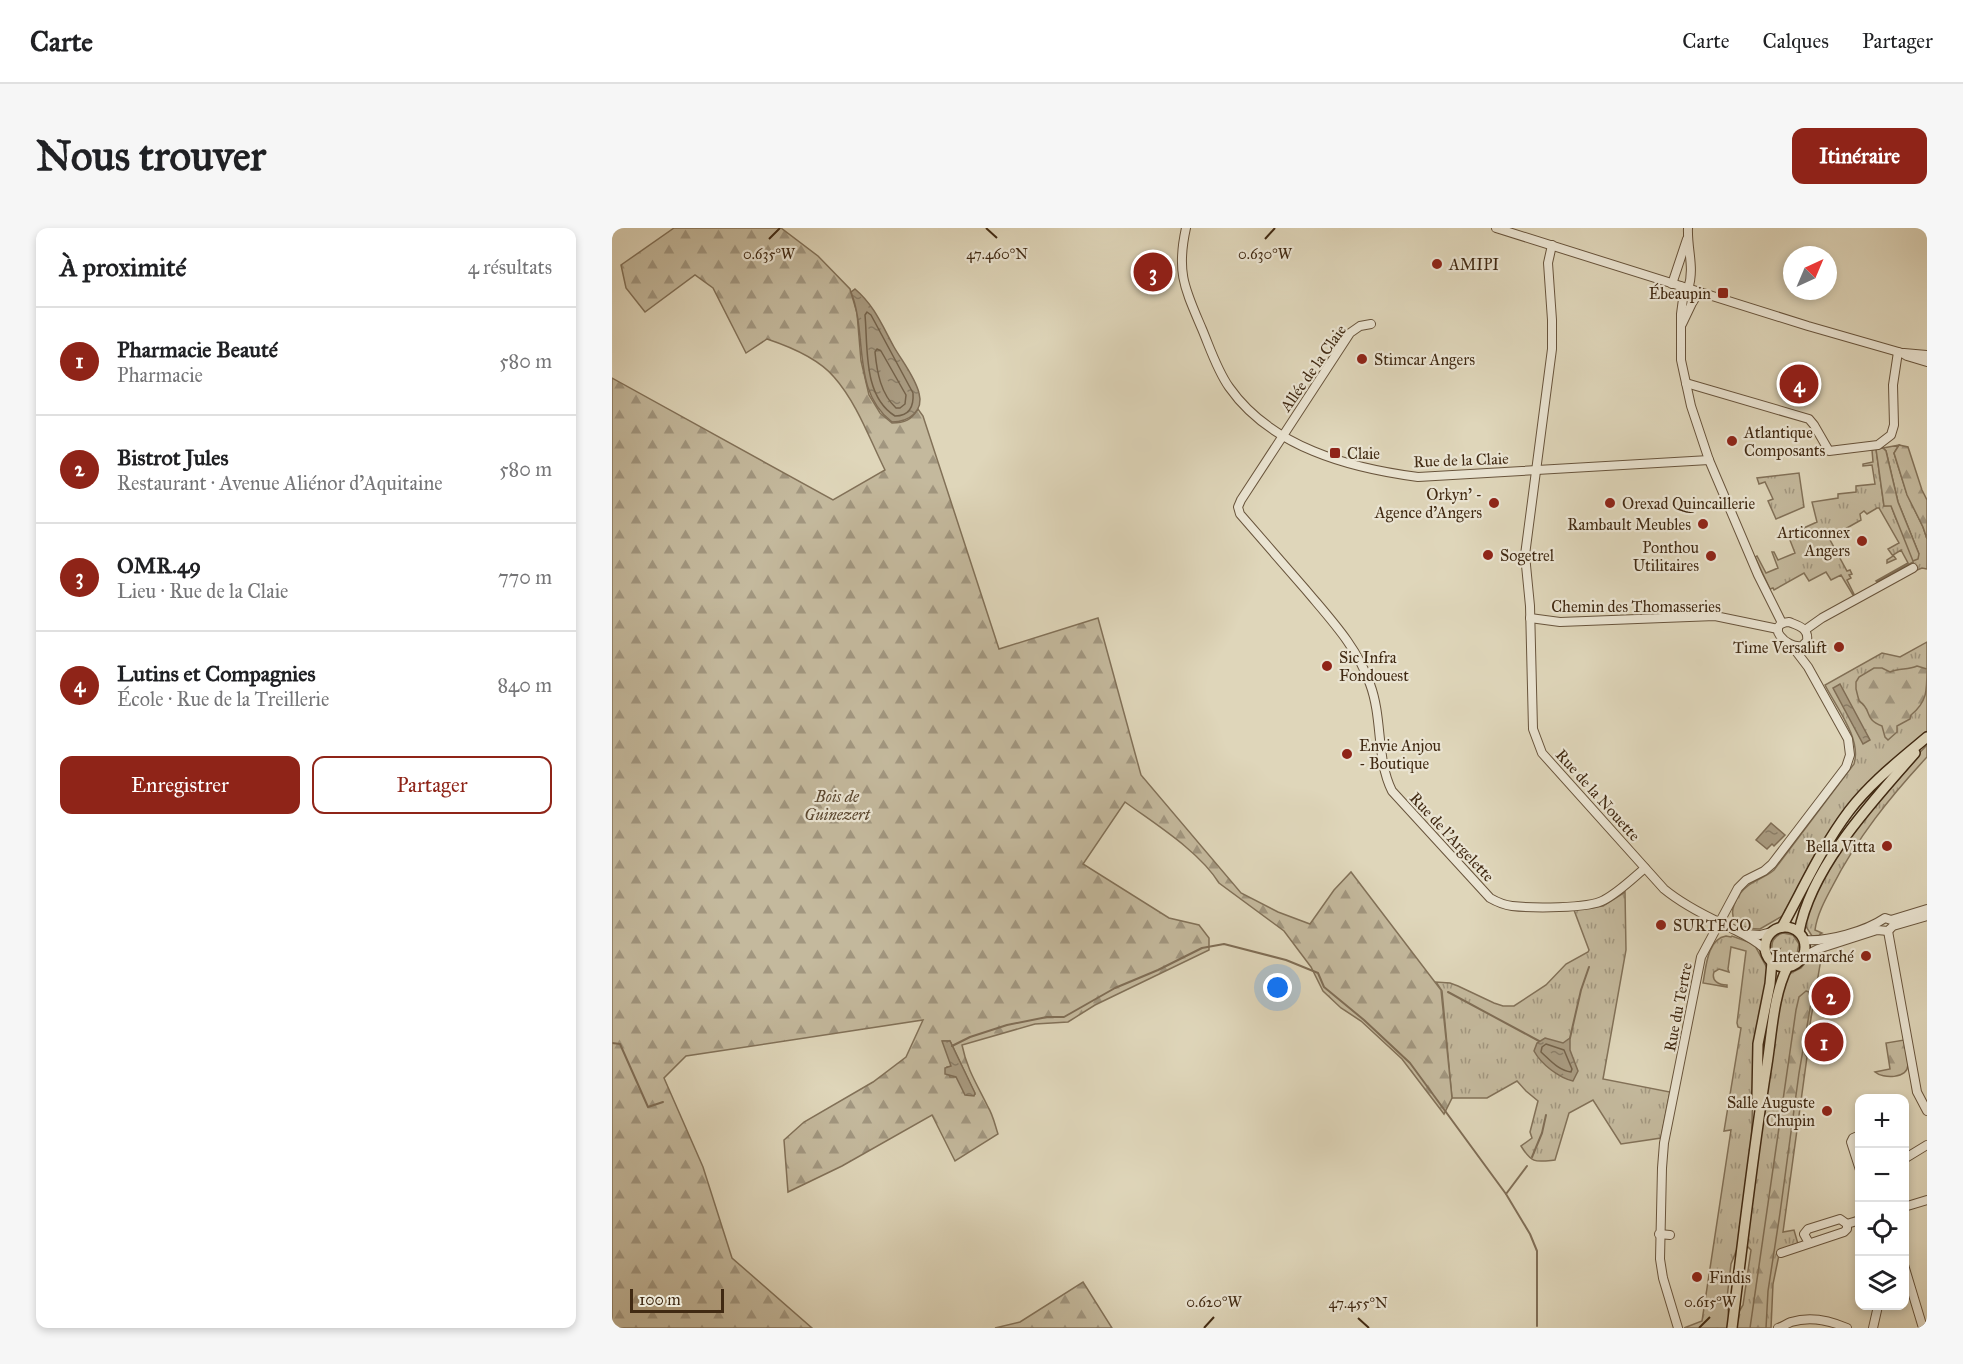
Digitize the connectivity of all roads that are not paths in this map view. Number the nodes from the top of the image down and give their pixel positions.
1 (1186, 228) edge
2 (1496, 228) edge
3 (1688, 228) edge
4 (1688, 238) junction
5 (1552, 246) junction
6 (1680, 286) junction
7 (1699, 292) junction
8 (1371, 324) dead end
9 (1682, 324) junction
10 (1900, 352) junction
11 (1927, 355) edge
12 (1927, 362) edge
13 (1686, 382) junction
14 (1282, 436) junction
15 (1709, 460) junction
16 (1536, 470) junction
17 (1913, 568) dead end
18 (1530, 618) junction
19 (1780, 626) junction
20 (1805, 630) junction
21 (1805, 643) junction
22 (1792, 646) junction
23 (1808, 667) junction
24 (1927, 739) edge
25 (1645, 868) junction
26 (1927, 909) edge
27 (1927, 916) edge
28 (1719, 922) junction
29 (1887, 926) junction
30 (1782, 927) junction
31 (1771, 932) junction
32 (1744, 934) junction
33 (1801, 936) junction
34 (1765, 949) junction
35 (1802, 957) junction
36 (1773, 962) junction
37 (1788, 966) junction
38 (1927, 1111) edge
39 (1756, 1135) junction
40 (1855, 1137) edge
41 (1927, 1146) edge
42 (1855, 1154) edge
43 (1909, 1157) edge
44 (1927, 1200) edge
45 (1909, 1206) edge
46 (1855, 1222) edge
47 (1847, 1224) junction
48 (1659, 1234) junction
49 (1670, 1235) dead end
50 (1809, 1243) junction
51 (1781, 1253) dead end
52 (1909, 1279) edge
53 (1877, 1310) edge
54 (1678, 1328) edge
55 (1732, 1328) edge
56 (1778, 1328) edge
57 (1847, 1328) edge
58 (1873, 1328) edge
59 (1923, 1328) edge

1 - 14 street, Rue de la Claie
2 - 5 street
3 - 4 street
4 - 6 street
4 - 6 street
5 - 6 street
5 - 16 street, Rue de la Nouette
6 - 7 street
6 - 9 street
7 - 9 street
7 - 10 street
8 - 14 street, Allée de la Claie
9 - 13 street
10 - 11 street
10 - 12 street
10 - 13 street
13 - 15 street
14 - 16 street, Rue de la Claie
14 - 25 street, Rue de l'Argelette
15 - 16 street, Rue de la Claie
15 - 19 street
16 - 18 street, Rue de la Nouette
17 - 20 street
18 - 19 street, Chemin des Thomasseries
18 - 25 street, Rue de la Nouette
19 - 20 street
19 - 22 street
20 - 21 street
21 - 22 street
21 - 23 street, Rue du Tertre
22 - 23 street, Rue du Tertre
23 - 28 street, Rue du Tertre
24 - 30 main road
24 - 33 main road
25 - 28 street, Rue de la Nouette
26 - 29 street
27 - 29 street
28 - 32 street, Rue de la Nouette
28 - 48 street, Rue du Tertre
29 - 33 street
29 - 35 street
29 - 38 street
30 - 31 main road
30 - 33 main road
31 - 32 street, Rue de la Nouette
31 - 34 main road
32 - 34 street, Rue de la Nouette
33 - 35 main road
34 - 36 main road
35 - 37 main road
36 - 37 main road
36 - 39 main road
37 - 39 main road
39 - 55 main road
40 - 42 street
41 - 43 street
44 - 45 street
46 - 47 street
47 - 50 street
47 - 50 street
48 - 49 street
48 - 54 street, Rue du Tertre
50 - 51 street
52 - 59 street
53 - 58 street
56 - 57 street

